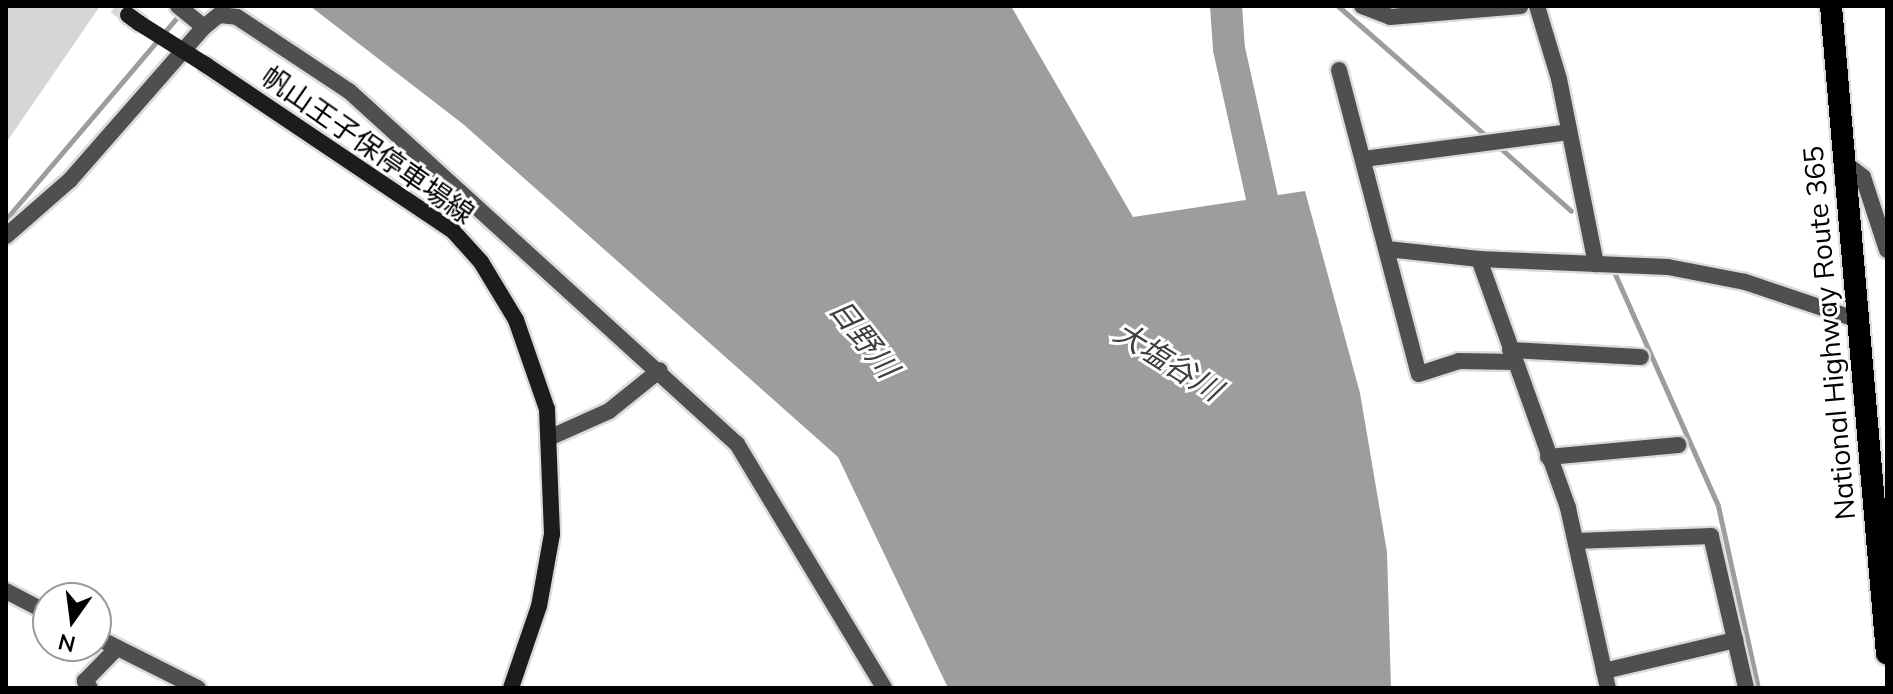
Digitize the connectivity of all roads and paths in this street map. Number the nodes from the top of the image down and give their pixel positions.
1 (178, 6) edge
2 (1362, 6) edge
3 (1521, 6) edge
4 (1537, 6) edge
5 (1831, 6) edge
6 (134, 19) tunnel mouth
7 (204, 27) junction
8 (1339, 70) dead end
9 (1568, 132) junction
10 (1364, 159) junction
11 (1845, 163) junction
12 (6, 236) edge
13 (1387, 249) junction
14 (1887, 250) edge
15 (1479, 259) junction
16 (1596, 264) junction
17 (1858, 320) junction
18 (1512, 356) junction
19 (1641, 357) dead end
20 (660, 370) junction
21 (551, 437) junction
22 (1678, 445) dead end
23 (1548, 457) junction
24 (1576, 541) junction
25 (6, 591) edge
26 (32, 605) edge
27 (1735, 640) junction
28 (112, 645) edge
29 (117, 648) junction
30 (1887, 654) edge
31 (1606, 680) edge
32 (90, 688) edge
33 (198, 688) edge
34 (511, 688) edge
35 (884, 688) edge
36 (1746, 688) edge

1 - 7 street
2 - 3 street
4 - 9 street
5 - 11 highway, National Highway Route 365
6 - 21 main road, 帆山王子保停車場線, bridge
7 - 12 street
7 - 20 street
8 - 10 street
9 - 10 street
9 - 16 street
10 - 13 street
11 - 14 street
11 - 17 highway, National Highway Route 365
13 - 15 street
13 - 18 street
15 - 16 street
15 - 18 street
16 - 17 street
17 - 30 highway, National Highway Route 365
18 - 19 street
18 - 23 street
20 - 21 street
20 - 35 street
21 - 34 main road, 帆山王子保停車場線
22 - 23 street
23 - 24 street
24 - 27 street
24 - 31 street
25 - 26 street
27 - 31 street
27 - 36 street
28 - 29 street
29 - 32 street
29 - 33 street

